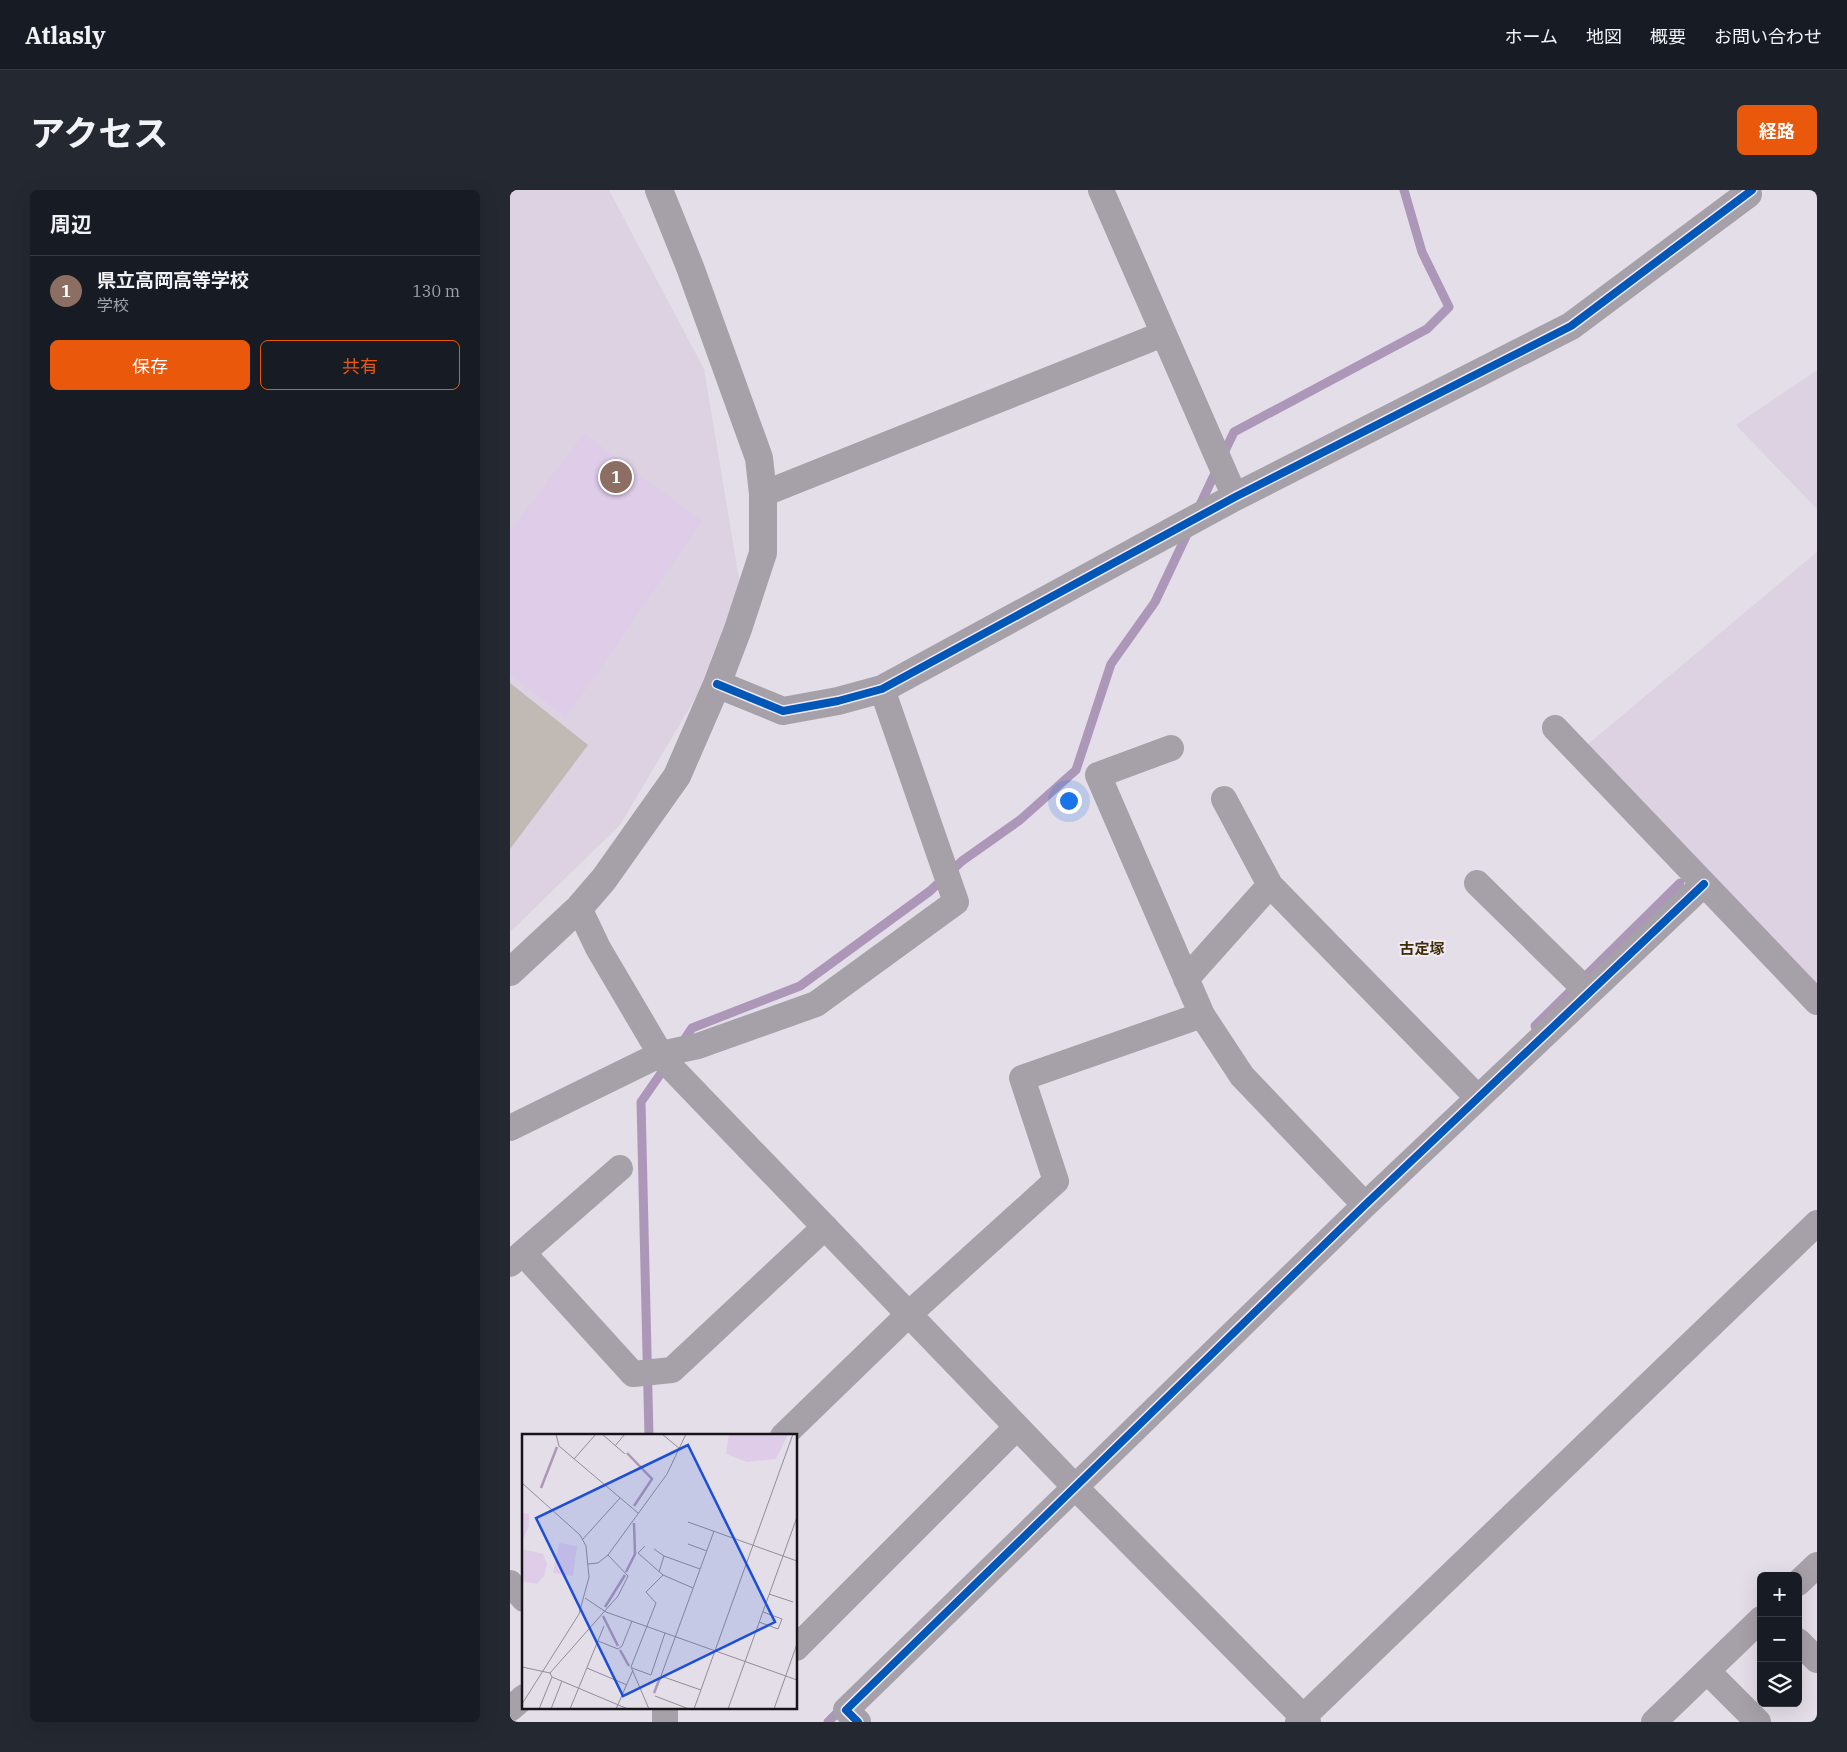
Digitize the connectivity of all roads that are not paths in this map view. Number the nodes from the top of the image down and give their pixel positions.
1 (659, 190) edge
2 (1101, 190) edge
3 (1748, 191) edge
4 (1163, 334) junction
5 (763, 494) junction
6 (1235, 497) junction
7 (717, 684) junction
8 (882, 690) junction
9 (1555, 728) dead end
10 (1171, 748) dead end
11 (1224, 799) dead end
12 (1477, 883) dead end
13 (1704, 884) junction
14 (1270, 886) junction
15 (579, 908) junction
16 (510, 972) edge
17 (1186, 979) junction
18 (1589, 993) junction
19 (1817, 1002) edge
20 (1202, 1015) junction
21 (669, 1060) junction
22 (1478, 1098) junction
23 (510, 1128) edge
24 (620, 1168) dead end
25 (1365, 1205) junction
26 (1817, 1223) edge
27 (825, 1227) junction
28 (516, 1259) edge
29 (909, 1314) junction
30 (1017, 1427) junction
31 (785, 1434) edge
32 (1076, 1487) junction
33 (1817, 1565) edge
34 (1802, 1579) edge
35 (510, 1583) edge
36 (522, 1597) edge
37 (1757, 1623) edge
38 (1802, 1645) edge
39 (798, 1646) edge
40 (1817, 1660) edge
41 (1707, 1670) junction
42 (522, 1699) edge
43 (510, 1709) edge
44 (1303, 1720) edge
45 (858, 1722) edge
46 (1654, 1722) edge
47 (1758, 1722) edge

1 - 5 street
2 - 4 street
3 - 6 street
4 - 5 street
4 - 6 street
5 - 7 street
6 - 8 street
7 - 8 street
7 - 15 street
8 - 21 street
9 - 13 street
10 - 17 street
11 - 14 street
12 - 18 street
13 - 18 street
13 - 19 street
14 - 17 street
14 - 22 street
15 - 16 street
15 - 21 street
17 - 20 street
18 - 22 street
20 - 25 street
20 - 29 street
21 - 23 street
21 - 27 street
22 - 25 street
24 - 28 street
25 - 32 street
26 - 44 street
27 - 28 street
27 - 29 street
29 - 30 street
29 - 31 street
30 - 32 street
30 - 39 street
32 - 44 street
32 - 45 street
33 - 34 street
35 - 36 street
37 - 41 street
38 - 40 street
41 - 46 street
41 - 47 street
42 - 43 street

